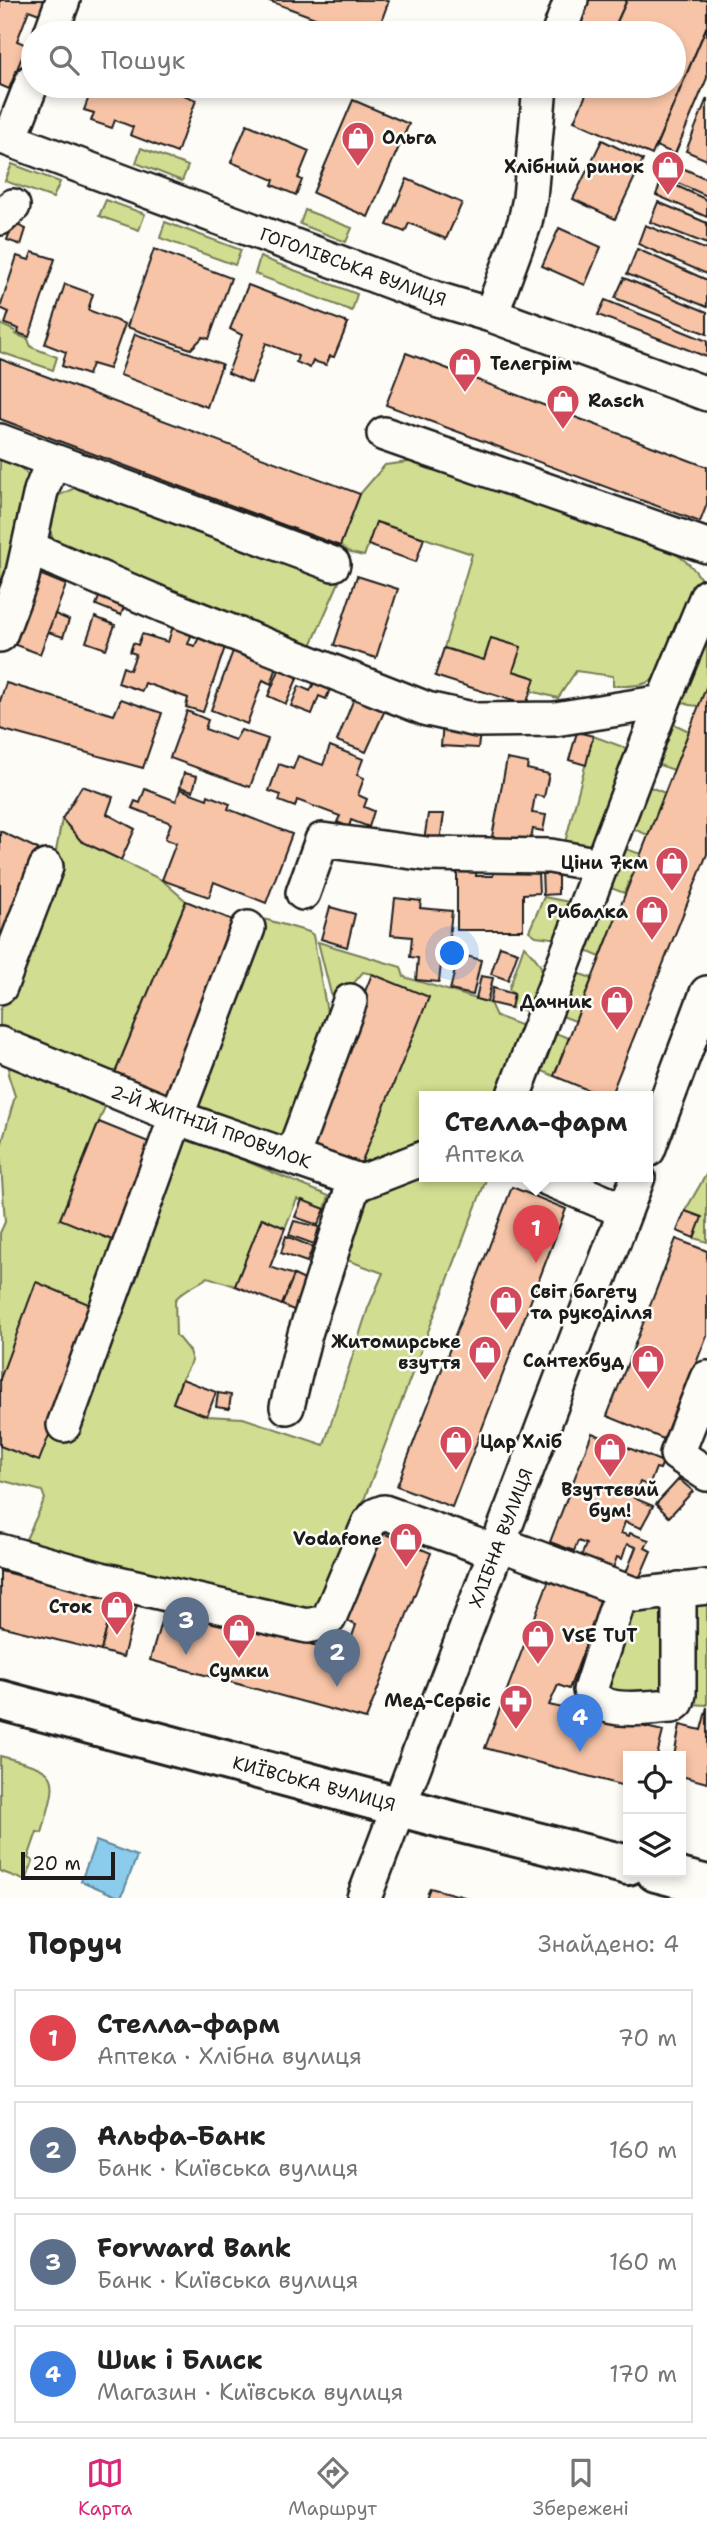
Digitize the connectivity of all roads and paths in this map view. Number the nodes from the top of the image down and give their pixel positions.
1 (63, 0) edge
2 (570, 0) edge
3 (55, 21) edge
4 (563, 21) edge
5 (24, 98) edge
6 (539, 98) edge
7 (5, 138) edge
8 (491, 315) junction
9 (707, 394) edge
10 (384, 434) dead end
11 (0, 441) edge
12 (53, 461) junction
13 (707, 545) edge
14 (29, 548) junction
15 (334, 564) dead end
16 (707, 596) edge
17 (0, 635) edge
18 (663, 702) junction
19 (600, 865) junction
20 (46, 867) dead end
21 (303, 893) dead end
22 (248, 928) dead end
23 (0, 987) edge
24 (707, 993) edge
25 (350, 1001) dead end
26 (2, 1053) edge
27 (515, 1091) edge
28 (176, 1117) junction
29 (653, 1137) edge
30 (292, 1157) junction
31 (419, 1160) edge
32 (355, 1180) junction
33 (556, 1182) edge
34 (636, 1182) edge
35 (625, 1212) junction
36 (707, 1378) edge
37 (287, 1407) dead end
38 (64, 1425) dead end
39 (707, 1474) edge
40 (497, 1547) junction
41 (0, 1551) edge
42 (693, 1588) edge
43 (622, 1590) junction
44 (0, 1680) edge
45 (0, 1700) edge
46 (403, 1795) junction
47 (623, 1840) edge
48 (686, 1855) edge
49 (707, 1861) edge
50 (623, 1863) edge
51 (676, 1877) edge
52 (707, 1885) edge
53 (364, 1898) edge

1 - 3 street
2 - 4 street
5 - 7 street
6 - 8 street
7 - 8 street, ГОГОЛІВСЬКА ВУЛИЦЯ
8 - 9 street, ГОГОЛІВСЬКА ВУЛИЦЯ
10 - 13 street
11 - 12 street
12 - 14 street
12 - 15 street
14 - 17 street
14 - 18 street
16 - 18 street
18 - 19 street
19 - 21 street
19 - 27 street
20 - 23 street
22 - 28 street
24 - 29 street
25 - 30 street
26 - 28 street, 2-Й ЖИТНІЙ ПРОВУЛОК
28 - 30 street, 2-Й ЖИТНІЙ ПРОВУЛОК
28 - 38 street
30 - 32 street, 2-Й ЖИТНІЙ ПРОВУЛОК
31 - 32 street
32 - 37 street
33 - 35 street
34 - 35 street, ХЛІБНА ВУЛИЦЯ
35 - 40 street, ХЛІБНА ВУЛИЦЯ
36 - 39 street
40 - 41 street
40 - 43 street
40 - 46 street, ХЛІБНА ВУЛИЦЯ
42 - 43 street
42 - 43 street
44 - 46 main road, КИЇВСЬКА ВУЛИЦЯ
45 - 46 main road, КИЇВСЬКА ВУЛИЦЯ
46 - 47 main road, КИЇВСЬКА ВУЛИЦЯ
46 - 50 main road, КИЇВСЬКА ВУЛИЦЯ
46 - 53 street, ХЛІБНА ВУЛИЦЯ
48 - 49 main road
51 - 52 main road

